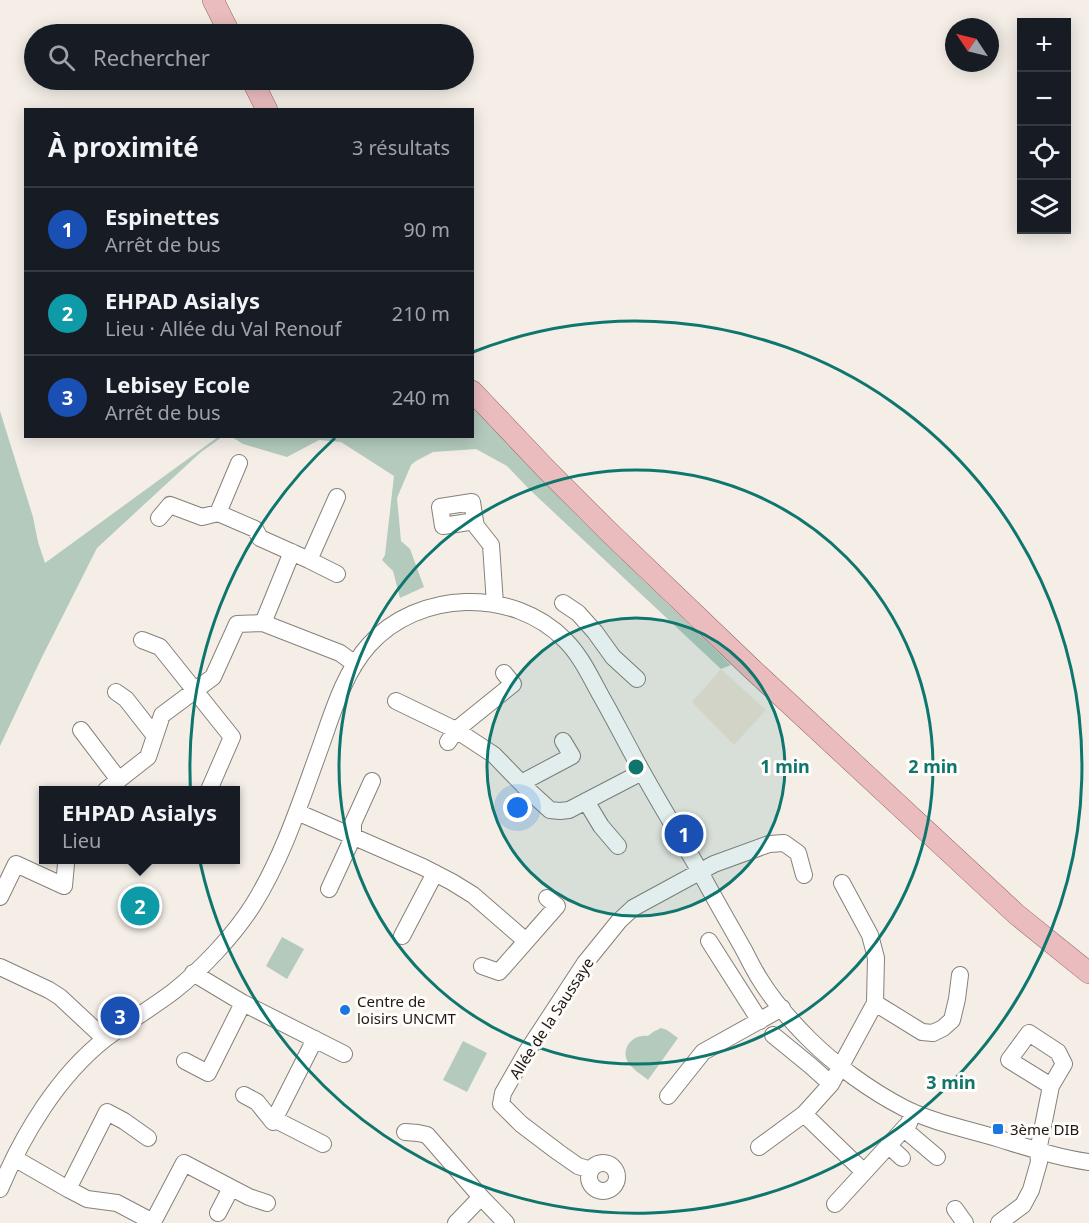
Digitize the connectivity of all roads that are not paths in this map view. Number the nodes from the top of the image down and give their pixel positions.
1 (213, 0) edge
2 (225, 24) edge
3 (257, 90) edge
4 (266, 108) edge
5 (474, 393) edge
6 (239, 462) dead end
7 (337, 497) dead end
8 (218, 513) junction
9 (159, 518) dead end
10 (475, 521) dead end
11 (292, 552) junction
12 (309, 560) junction
13 (337, 574) dead end
14 (563, 603) dead end
15 (495, 604) junction
16 (263, 623) junction
17 (142, 640) dead end
18 (613, 657) junction
19 (355, 664) junction
20 (504, 673) dead end
21 (590, 675) junction
22 (637, 679) dead end
23 (194, 691) junction
24 (116, 692) dead end
25 (396, 701) dead end
26 (81, 730) dead end
27 (155, 736) junction
28 (452, 736) junction
29 (564, 741) dead end
30 (642, 772) junction
31 (372, 781) dead end
32 (521, 783) junction
33 (113, 785) edge
34 (211, 786) edge
35 (586, 801) junction
36 (297, 812) junction
37 (353, 837) junction
38 (618, 846) dead end
39 (66, 864) dead end
40 (699, 871) junction
41 (435, 873) junction
42 (804, 875) dead end
43 (842, 884) dead end
44 (329, 889) dead end
45 (0, 897) edge
46 (547, 898) dead end
47 (402, 936) dead end
48 (526, 941) junction
49 (709, 941) dead end
50 (482, 966) dead end
51 (0, 967) edge
52 (193, 973) junction
53 (1089, 973) edge
54 (960, 975) dead end
55 (243, 1003) junction
56 (875, 1003) junction
57 (782, 1008) junction
58 (760, 1021) junction
59 (773, 1035) dead end
60 (105, 1039) junction
61 (315, 1039) junction
62 (344, 1054) dead end
63 (185, 1061) dead end
64 (841, 1066) junction
65 (831, 1084) junction
66 (1051, 1086) dead end
67 (244, 1095) dead end
68 (668, 1096) dead end
69 (914, 1112) junction
70 (804, 1114) junction
71 (274, 1119) junction
72 (904, 1128) junction
73 (405, 1132) dead end
74 (148, 1138) dead end
75 (323, 1144) dead end
76 (888, 1145) junction
77 (759, 1147) dead end
78 (1038, 1151) junction
79 (937, 1157) dead end
80 (14, 1158) junction
81 (902, 1158) dead end
82 (1089, 1162) edge
83 (591, 1170) dead end
84 (864, 1172) junction
85 (231, 1188) junction
86 (0, 1189) edge
87 (68, 1189) junction
88 (482, 1197) junction
89 (267, 1203) dead end
90 (835, 1204) dead end
91 (218, 1213) dead end
92 (456, 1223) edge
93 (506, 1223) edge
94 (999, 1223) edge

1 - 2 main road
3 - 4 main road
5 - 53 main road
6 - 8 street
7 - 12 street
8 - 9 street
8 - 11 street
10 - 15 street
11 - 12 street
11 - 16 street
12 - 13 street
14 - 18 street
15 - 19 street
15 - 21 street
16 - 19 street
16 - 23 street
17 - 23 street
18 - 21 street
18 - 22 street
19 - 36 street
20 - 28 street
21 - 30 street
23 - 27 street
23 - 34 street
24 - 27 street
25 - 28 street
26 - 33 street
27 - 33 street
28 - 32 street
29 - 32 street
30 - 35 street
30 - 40 street
31 - 37 street
32 - 35 street
35 - 38 street
36 - 37 street
36 - 52 street
37 - 41 street
37 - 44 street
39 - 45 street
40 - 42 street, Allée de la Saussaye
40 - 57 street
40 - 83 street, Allée de la Saussaye
41 - 47 street
41 - 48 street
43 - 56 street
46 - 48 street
48 - 50 street
49 - 58 street
51 - 60 street
52 - 55 street
52 - 60 street
54 - 56 street
55 - 61 street
55 - 63 street
56 - 64 street
57 - 58 street
57 - 64 street
58 - 68 street
59 - 65 street
60 - 80 street
61 - 62 street
61 - 71 street
64 - 65 street
64 - 69 street
65 - 70 street
66 - 78 street
67 - 71 street
69 - 72 street
69 - 78 street
70 - 77 street
70 - 84 street
71 - 75 street
72 - 76 street
72 - 79 street
73 - 88 street
74 - 87 street
76 - 81 street
76 - 84 street
78 - 82 street
78 - 94 street
80 - 86 street
80 - 87 street
84 - 90 street
85 - 87 street
85 - 89 street
85 - 91 street
88 - 92 street
88 - 93 street

